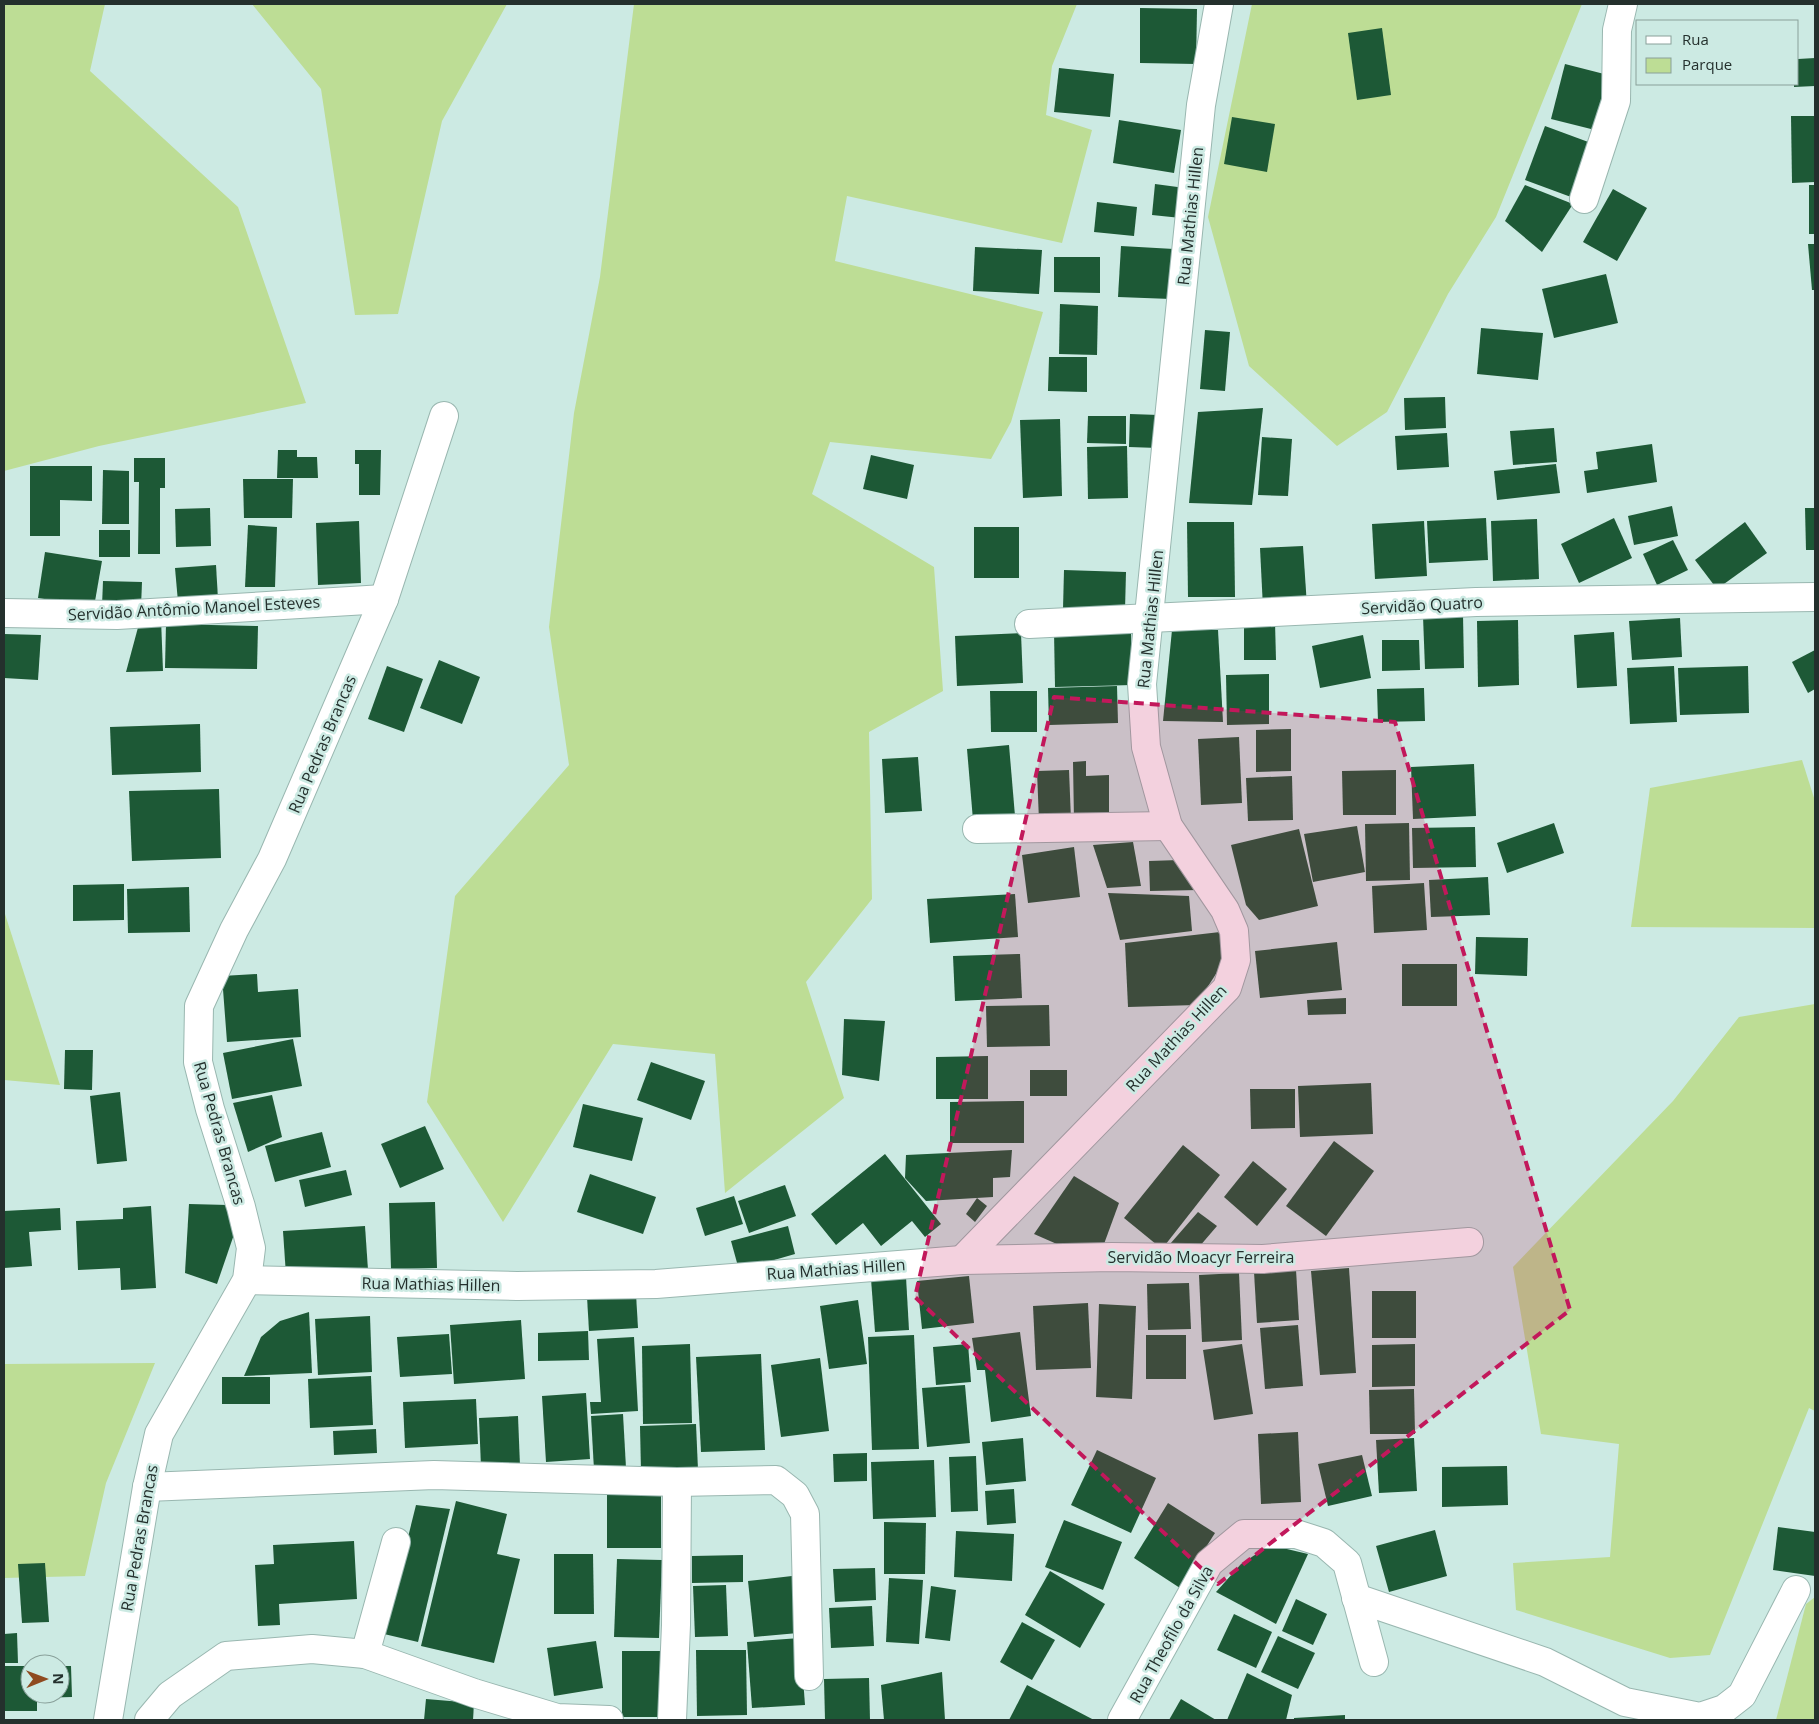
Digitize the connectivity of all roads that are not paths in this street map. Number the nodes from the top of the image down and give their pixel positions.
1 (1219, 4) edge
2 (1623, 4) edge
3 (1584, 199) dead end
4 (444, 416) dead end
5 (1815, 597) edge
6 (384, 599) junction
7 (4, 613) edge
8 (1149, 619) junction
9 (1029, 624) dead end
10 (1168, 826) junction
11 (977, 829) dead end
12 (1469, 1242) dead end
13 (962, 1260) junction
14 (247, 1280) junction
15 (677, 1482) junction
16 (147, 1487) junction
17 (396, 1542) dead end
18 (1796, 1590) dead end
19 (1356, 1598) junction
20 (365, 1654) junction
21 (1374, 1662) dead end
22 (809, 1676) dead end
23 (108, 1720) edge
24 (149, 1720) edge
25 (609, 1720) edge
26 (672, 1720) edge
27 (1122, 1720) edge

1 - 8 street, Rua Mathias Hillen
2 - 3 street
4 - 6 street, Rua Pedras Brancas
5 - 8 street, Servidão Quatro
6 - 7 street, Servidão Antômio Manoel Esteves
6 - 14 street, Rua Pedras Brancas
8 - 9 street, Servidão Quatro
8 - 10 street, Rua Mathias Hillen
10 - 11 street
10 - 13 street, Rua Mathias Hillen
12 - 13 street, Servidão Moacyr Ferreira
13 - 14 street, Rua Mathias Hillen
14 - 16 street, Rua Pedras Brancas
15 - 16 street
15 - 22 street
15 - 26 street
16 - 23 street, Rua Pedras Brancas
17 - 20 street
18 - 19 street
19 - 21 street, Rua Theofilo da Silva
19 - 27 street, Rua Theofilo da Silva
20 - 24 street
20 - 25 street

